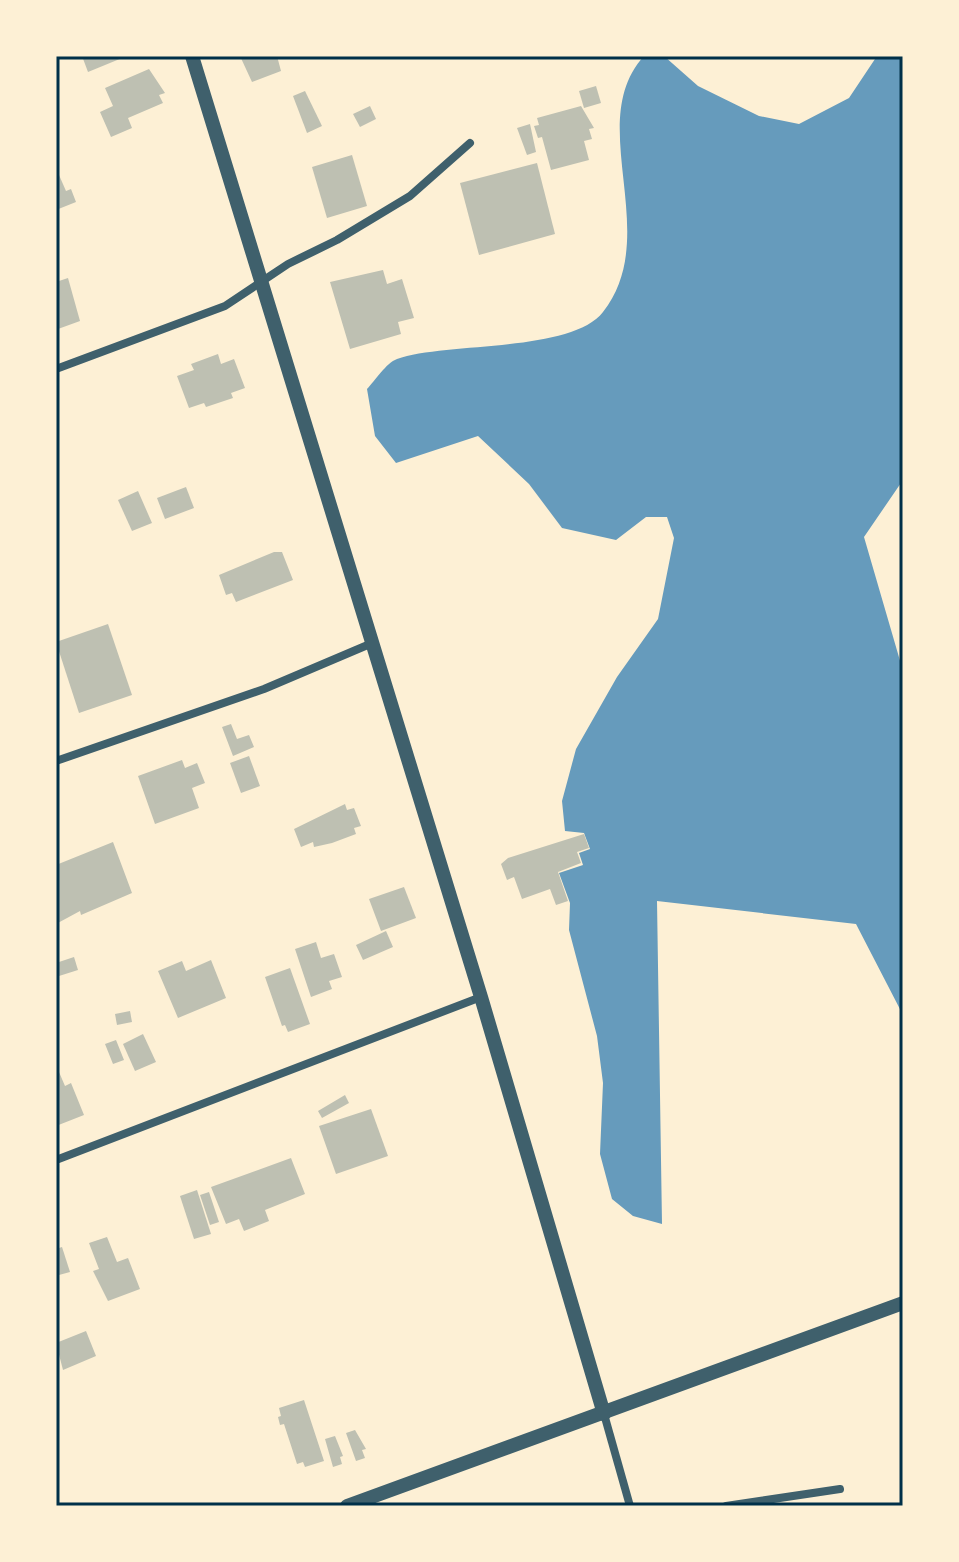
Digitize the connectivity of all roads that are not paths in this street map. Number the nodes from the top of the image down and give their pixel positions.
1 (192, 56) edge
2 (470, 143) dead end
3 (260, 282) junction
4 (56, 369) edge
5 (370, 644) junction
6 (56, 761) edge
7 (481, 997) junction
8 (56, 1160) edge
9 (903, 1303) edge
10 (604, 1414) junction
11 (840, 1489) dead end
12 (347, 1506) edge
13 (630, 1506) edge
14 (726, 1506) edge

1 - 3 street
2 - 3 street
3 - 4 street
3 - 5 street
5 - 6 street
5 - 7 street
7 - 8 street
7 - 10 street
9 - 10 street
10 - 12 street
10 - 13 street
11 - 14 street

